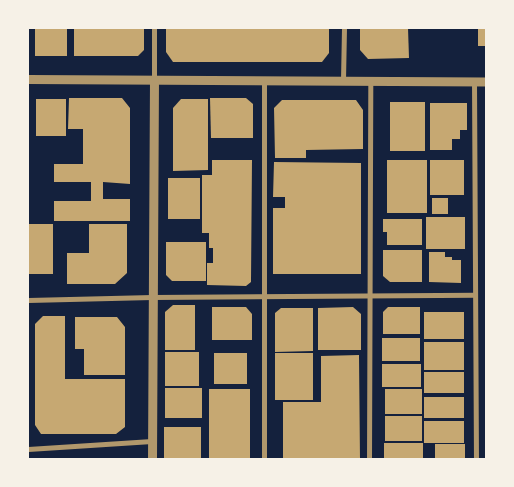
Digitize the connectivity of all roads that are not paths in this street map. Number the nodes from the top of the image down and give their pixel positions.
1 (154, 28) edge
2 (344, 28) edge
3 (28, 79) edge
4 (344, 80) junction
5 (370, 80) junction
6 (154, 81) junction
7 (264, 81) junction
8 (474, 81) junction
9 (486, 81) edge
10 (370, 295) junction
11 (475, 295) junction
12 (263, 296) junction
13 (152, 297) junction
14 (28, 300) edge
15 (152, 441) junction
16 (28, 449) edge
17 (152, 460) edge
18 (264, 460) edge
19 (369, 460) edge
20 (476, 460) edge

1 - 6 street
2 - 4 street
3 - 6 street
4 - 5 street
4 - 7 street
5 - 8 street
5 - 10 street
6 - 7 street
6 - 13 street
7 - 12 street
8 - 9 street
8 - 11 street
10 - 11 street
10 - 12 street
10 - 19 street
11 - 20 street
12 - 13 street
12 - 18 street
13 - 14 street
13 - 15 street
15 - 16 street
15 - 17 street

